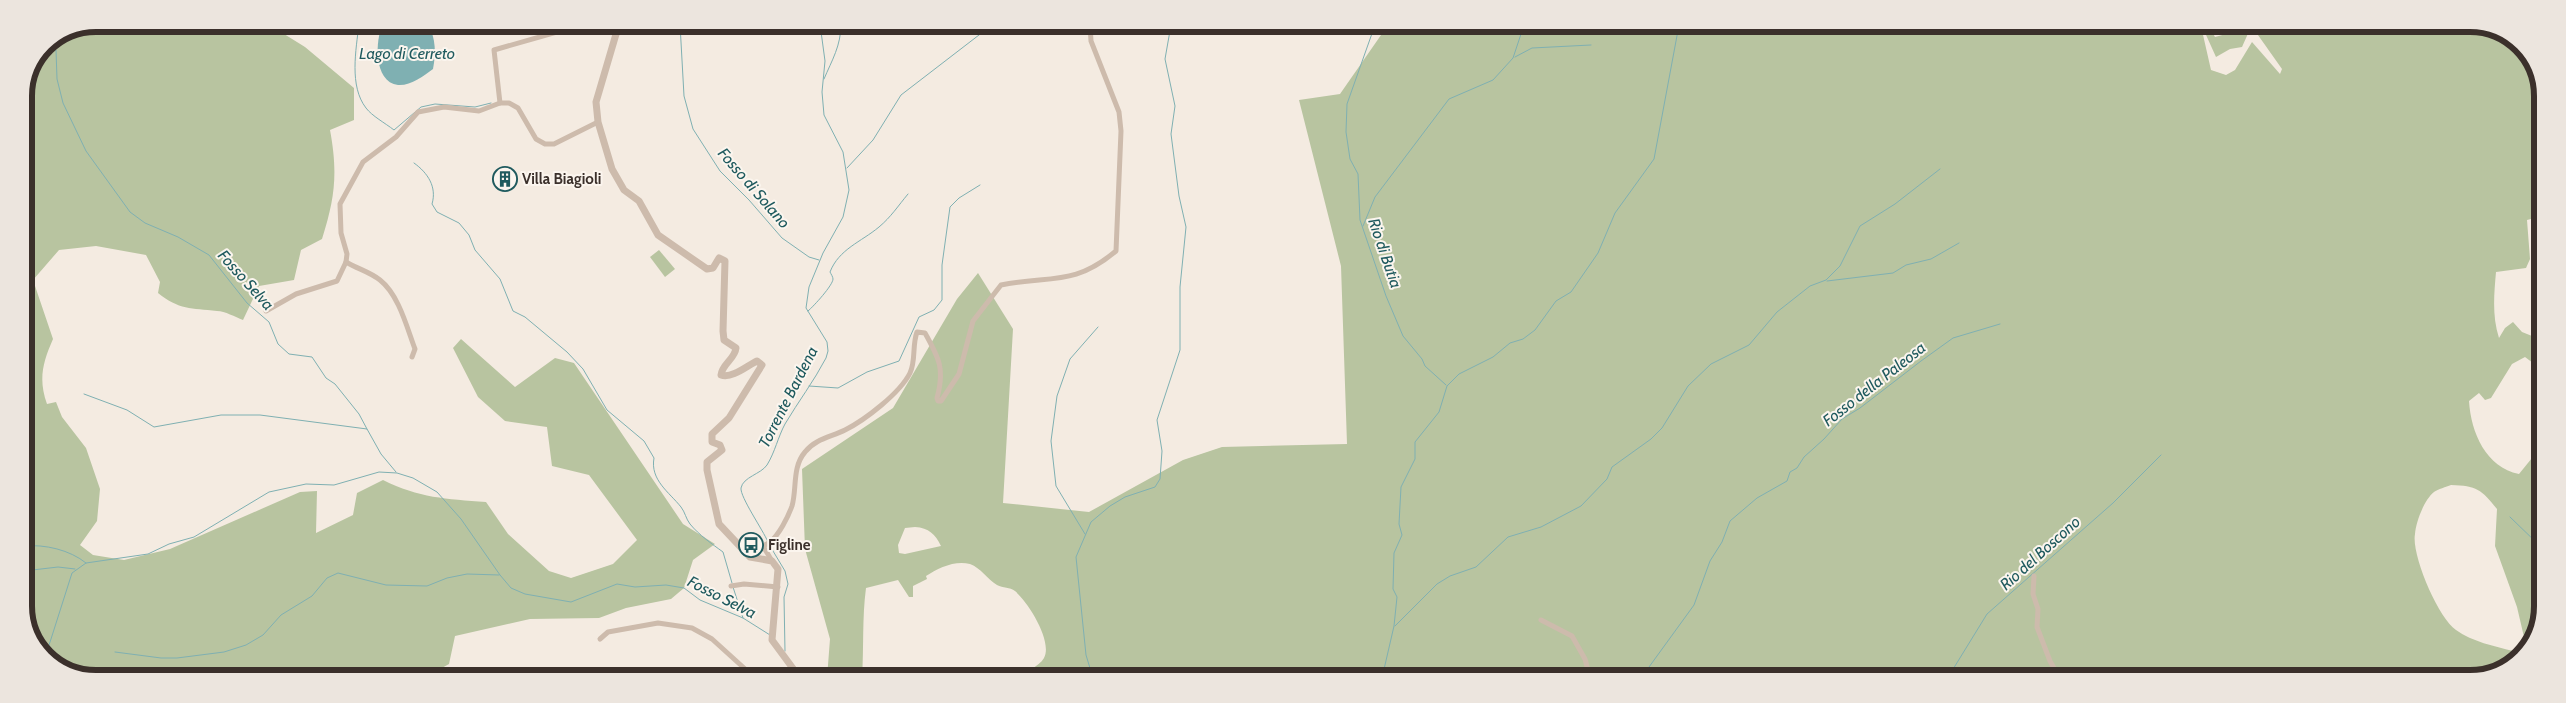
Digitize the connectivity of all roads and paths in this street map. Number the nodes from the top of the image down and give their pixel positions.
1 (558, 32) edge
2 (614, 32) edge
3 (1090, 32) edge
4 (618, 34) joint
5 (500, 103) junction
6 (598, 122) junction
7 (346, 262) junction
8 (266, 311) dead end
9 (412, 357) dead end
10 (767, 544) junction
11 (746, 553) junction
12 (772, 561) junction
13 (2034, 576) dead end
14 (734, 586) dead end
15 (778, 587) junction
16 (1541, 620) dead end
17 (600, 639) dead end
18 (746, 670) edge
19 (794, 670) edge
20 (1588, 670) edge
21 (2055, 670) edge

1 - 5 street
2 - 4 street
3 - 10 street
4 - 6 street
5 - 6 street
5 - 7 street
6 - 11 street
7 - 8 street
7 - 9 street
10 - 11 street
10 - 12 street
11 - 12 street
12 - 15 street
13 - 21 street
14 - 15 street
15 - 19 street
16 - 20 street
17 - 18 street

